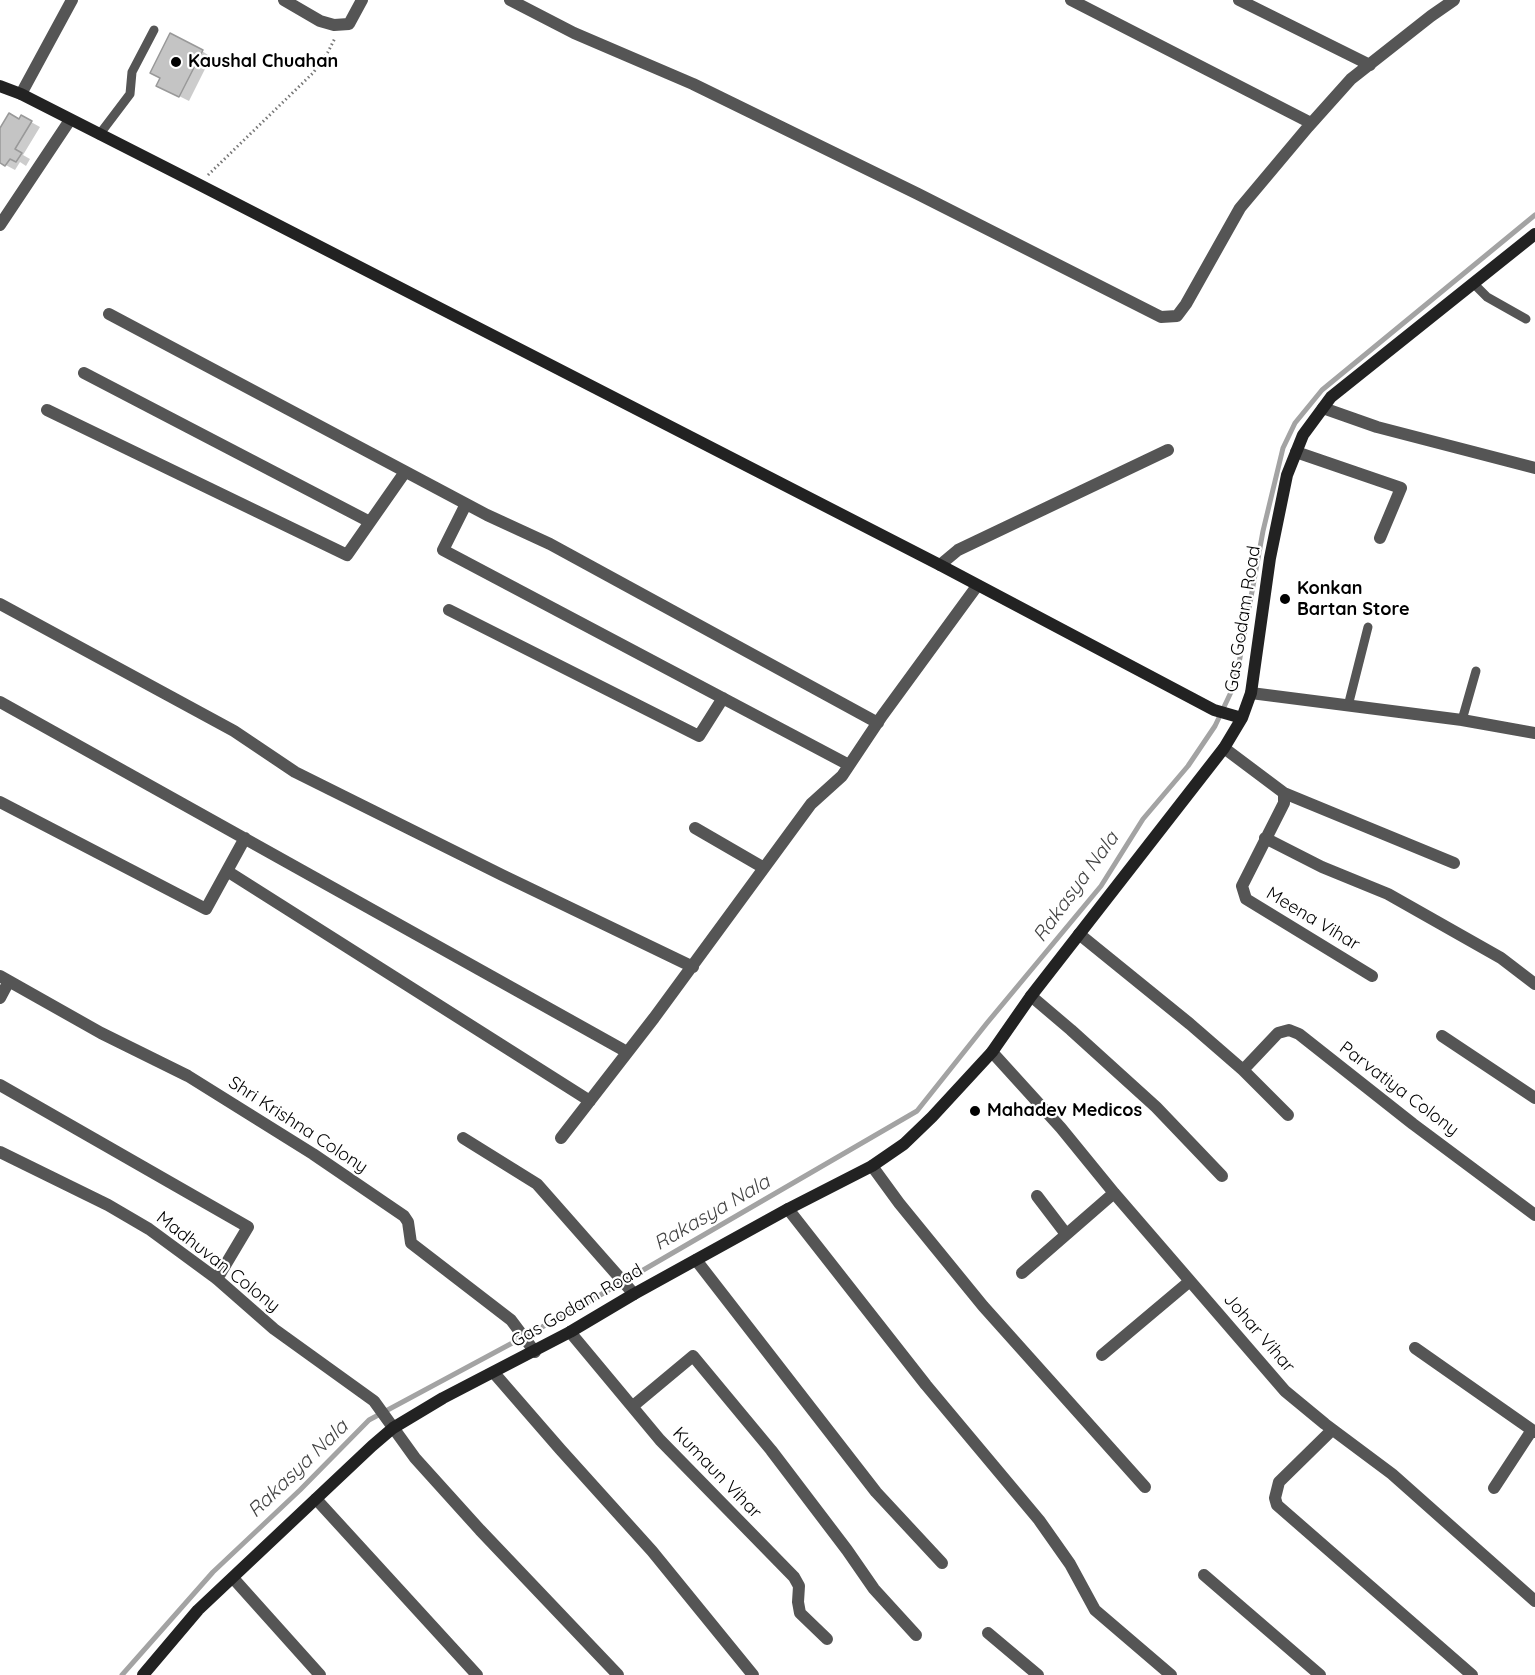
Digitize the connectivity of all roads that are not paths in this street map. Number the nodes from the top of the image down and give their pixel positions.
1 (72, 0) edge
2 (285, 0) edge
3 (362, 0) edge
4 (510, 0) edge
5 (1071, 0) edge
6 (1239, 0) edge
7 (1454, 0) edge
8 (154, 30) dead end
9 (1370, 64) junction
10 (0, 86) edge
11 (21, 94) junction
12 (70, 120) junction
13 (1311, 123) junction
14 (99, 135) junction
15 (0, 225) edge
16 (1535, 234) edge
17 (1474, 284) junction
18 (109, 314) dead end
19 (1526, 319) dead end
20 (84, 374) dead end
21 (1323, 408) junction
22 (47, 410) dead end
23 (1168, 450) dead end
24 (1296, 452) junction
25 (1535, 468) edge
26 (405, 471) junction
27 (466, 504) junction
28 (370, 522) junction
29 (1380, 538) dead end
30 (940, 565) junction
31 (977, 586) junction
32 (0, 604) edge
33 (449, 610) dead end
34 (1368, 627) dead end
35 (1476, 671) dead end
36 (1251, 693) junction
37 (723, 698) junction
38 (0, 702) edge
39 (1348, 706) junction
40 (1242, 718) junction
41 (1462, 720) junction
42 (878, 723) junction
43 (1535, 733) edge
44 (1224, 747) junction
45 (849, 765) junction
46 (1284, 793) junction
47 (0, 802) edge
48 (695, 828) dead end
49 (245, 838) junction
50 (1265, 838) junction
51 (1454, 862) dead end
52 (764, 868) junction
53 (227, 871) junction
54 (1079, 934) junction
55 (693, 967) junction
56 (1372, 976) dead end
57 (5, 978) edge
58 (1535, 984) edge
59 (1031, 996) junction
60 (0, 998) edge
61 (1442, 1036) dead end
62 (627, 1052) junction
63 (992, 1052) junction
64 (1243, 1070) junction
65 (0, 1085) edge
66 (1535, 1098) edge
67 (590, 1101) junction
68 (1288, 1115) dead end
69 (463, 1138) dead end
70 (561, 1138) dead end
71 (0, 1152) edge
72 (872, 1166) junction
73 (1222, 1176) dead end
74 (1114, 1193) junction
75 (1037, 1196) dead end
76 (788, 1209) junction
77 (1535, 1215) edge
78 (1066, 1234) junction
79 (696, 1260) junction
80 (1022, 1273) dead end
81 (217, 1279) junction
82 (1190, 1281) junction
83 (631, 1290) junction
84 (570, 1332) junction
85 (531, 1347) junction
86 (1415, 1348) dead end
87 (1102, 1355) dead end
88 (494, 1372) junction
89 (633, 1406) junction
90 (393, 1428) junction
91 (1332, 1430) junction
92 (1533, 1431) edge
93 (1144, 1487) dead end
94 (1494, 1488) dead end
95 (316, 1499) junction
96 (942, 1563) dead end
97 (1204, 1575) dead end
98 (233, 1578) junction
99 (1535, 1601) edge
100 (988, 1633) dead end
101 (916, 1635) dead end
102 (827, 1640) dead end
103 (143, 1675) edge
104 (320, 1675) edge
105 (477, 1675) edge
106 (618, 1675) edge
107 (753, 1675) edge
108 (1038, 1675) edge
109 (1171, 1675) edge
110 (1320, 1675) edge
111 (1472, 1675) edge

1 - 11 street
2 - 3 street
4 - 13 street
5 - 13 street
6 - 9 street
7 - 9 street
8 - 14 lane
9 - 13 street
10 - 11 main road
11 - 12 main road
12 - 14 main road
12 - 15 street
14 - 30 main road
16 - 17 main road, Gas Godam Road
17 - 19 lane
17 - 21 main road, Gas Godam Road
18 - 26 street
20 - 28 street
21 - 24 main road, Gas Godam Road
21 - 25 street
22 - 28 street
23 - 30 street
24 - 29 street
24 - 36 main road, Gas Godam Road
26 - 27 street
26 - 28 street
27 - 37 street
27 - 42 street
30 - 31 main road
31 - 40 main road
31 - 42 street
32 - 55 street
33 - 37 street
34 - 39 lane
35 - 41 lane
36 - 39 street
36 - 40 main road, Gas Godam Road
37 - 45 street
38 - 49 street
39 - 41 street
40 - 44 main road, Gas Godam Road
41 - 43 street
42 - 45 street
44 - 46 street
44 - 54 main road, Gas Godam Road
45 - 52 street
46 - 50 street, Meena Vihar
46 - 51 street
47 - 53 street
48 - 52 street
49 - 53 street
49 - 62 street
50 - 56 street, Meena Vihar
50 - 58 street
52 - 55 street
53 - 67 street
54 - 59 main road, Gas Godam Road
54 - 64 street
55 - 62 street
57 - 60 street
57 - 85 street, Shri Krishna Colony
59 - 63 main road, Gas Godam Road
59 - 73 street
61 - 66 street
62 - 67 street
63 - 72 main road, Gas Godam Road
63 - 74 street, Johar Vihar
64 - 68 street
64 - 77 street, Parvatiya Colony
65 - 81 street
67 - 70 street
69 - 83 street
71 - 81 street, Madhuvan Colony
72 - 76 main road, Gas Godam Road
72 - 93 street
74 - 78 street
74 - 82 street, Johar Vihar
75 - 78 street
76 - 79 main road, Gas Godam Road
76 - 109 street
78 - 80 street
79 - 83 main road, Gas Godam Road
79 - 96 street
81 - 90 street, Madhuvan Colony
82 - 87 street
82 - 91 street, Johar Vihar
83 - 84 main road, Gas Godam Road
84 - 85 main road, Gas Godam Road
84 - 89 street, Kumaun Vihar
85 - 88 main road, Gas Godam Road
86 - 92 street
88 - 90 main road, Gas Godam Road
88 - 107 street
89 - 101 street
89 - 102 street, Kumaun Vihar
90 - 95 main road, Gas Godam Road
90 - 106 street, Madhuvan Colony
91 - 99 street, Johar Vihar
91 - 111 street
92 - 94 street
95 - 98 main road, Gas Godam Road
95 - 105 street
97 - 110 street
98 - 103 main road, Gas Godam Road
98 - 104 street
100 - 108 street

